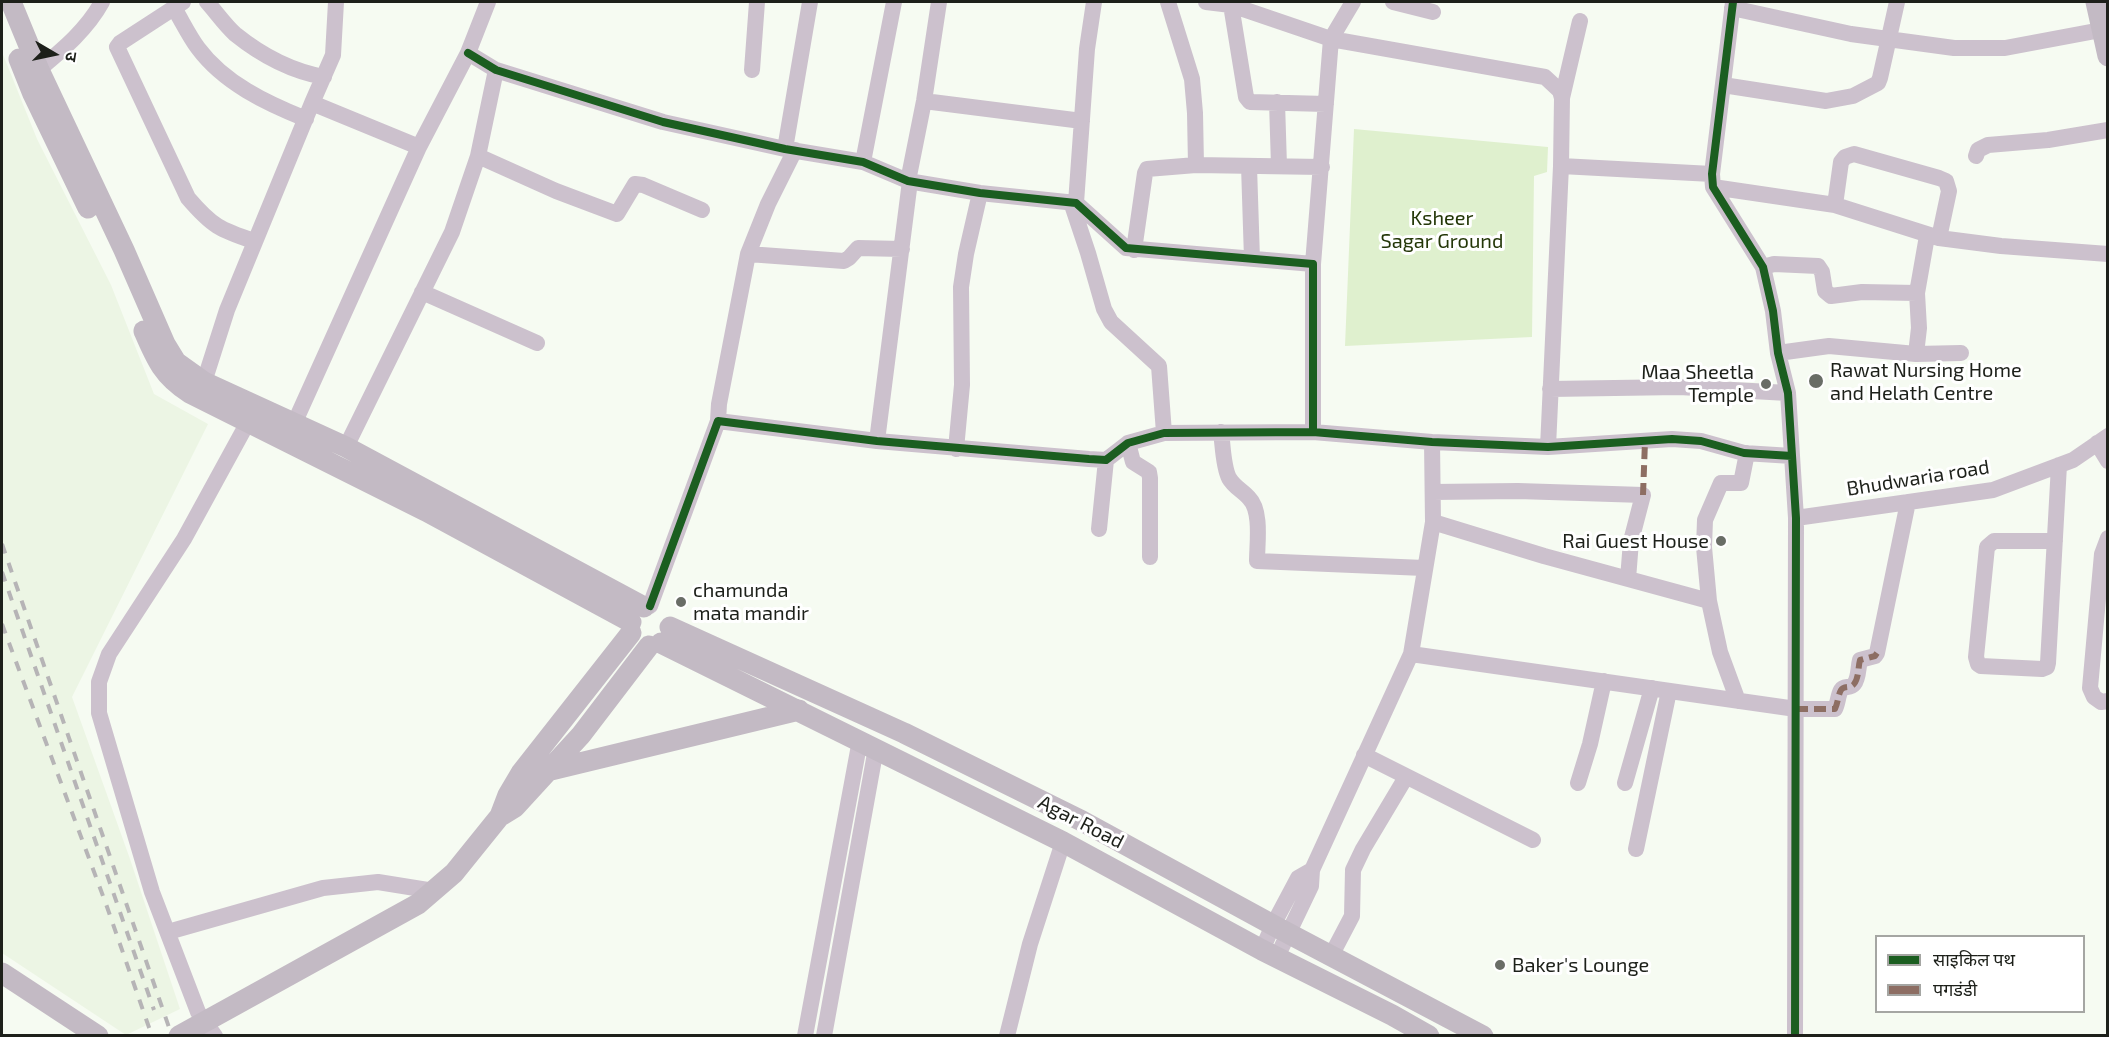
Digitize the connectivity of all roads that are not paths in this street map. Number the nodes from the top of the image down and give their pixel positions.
1 (11, 2) edge
2 (102, 2) edge
3 (207, 2) edge
4 (336, 2) edge
5 (488, 2) edge
6 (757, 2) edge
7 (810, 2) edge
8 (894, 2) edge
9 (939, 2) edge
10 (1094, 2) edge
11 (1168, 2) edge
12 (1206, 2) edge
13 (1353, 2) edge
14 (1393, 2) edge
15 (1896, 2) edge
16 (2096, 2) edge
17 (179, 5) edge
18 (1231, 5) junction
19 (1733, 5) edge
20 (1433, 12) dead end
21 (2, 14) edge
22 (1580, 21) dead end
23 (2101, 30) junction
24 (1331, 39) junction
25 (1889, 39) junction
26 (468, 53) junction
27 (2108, 56) edge
28 (496, 70) junction
29 (752, 70) dead end
30 (33, 75) junction
31 (324, 77) junction
32 (1723, 85) junction
33 (1562, 99) junction
34 (924, 101) junction
35 (1277, 102) junction
36 (312, 103) junction
37 (1326, 104) junction
38 (306, 119) junction
39 (1082, 121) junction
40 (2108, 130) edge
41 (419, 147) junction
42 (790, 149) junction
43 (478, 156) junction
44 (1976, 156) dead end
45 (863, 162) junction
46 (1196, 165) junction
47 (1561, 165) junction
48 (1249, 166) junction
49 (1279, 166) junction
50 (1322, 167) junction
51 (909, 181) junction
52 (1712, 181) junction
53 (980, 193) junction
54 (1073, 202) junction
55 (1835, 205) junction
56 (702, 210) dead end
57 (1933, 237) junction
58 (254, 241) junction
59 (902, 249) junction
60 (1134, 250) junction
61 (748, 254) junction
62 (2108, 254) edge
63 (1252, 259) junction
64 (1313, 264) junction
65 (1763, 267) junction
66 (422, 292) junction
67 (1917, 293) junction
68 (537, 343) dead end
69 (1960, 352) dead end
70 (1778, 353) junction
71 (1916, 354) junction
72 (204, 382) junction
73 (1550, 389) junction
74 (1788, 393) junction
75 (718, 421) junction
76 (248, 422) junction
77 (1164, 432) junction
78 (1221, 432) junction
79 (1313, 432) junction
80 (290, 433) junction
81 (2102, 440) edge
82 (877, 441) junction
83 (1432, 442) junction
84 (1128, 443) junction
85 (346, 447) junction
86 (1548, 447) junction
87 (956, 448) junction
88 (1747, 453) junction
89 (1792, 456) junction
90 (1106, 460) junction
91 (2108, 461) edge
92 (2059, 465) junction
93 (1433, 492) junction
94 (1908, 502) junction
95 (1796, 518) junction
96 (1432, 522) junction
97 (1099, 529) dead end
98 (2108, 538) edge
99 (2055, 541) junction
100 (1150, 557) dead end
101 (1424, 568) junction
102 (1628, 579) junction
103 (1709, 601) junction
104 (639, 617) junction
105 (660, 639) junction
106 (1411, 654) junction
107 (1604, 681) junction
108 (1660, 689) junction
109 (1738, 701) junction
110 (2108, 701) edge
111 (1796, 709) junction
112 (799, 710) junction
113 (868, 744) junction
114 (1364, 754) junction
115 (550, 770) junction
116 (1406, 777) junction
117 (1578, 783) dead end
118 (1625, 783) dead end
119 (500, 816) junction
120 (1533, 840) dead end
121 (1063, 842) junction
122 (1636, 849) dead end
123 (434, 891) junction
124 (1281, 929) junction
125 (168, 932) junction
126 (1270, 954) junction
127 (1331, 956) junction
128 (2, 973) edge
129 (811, 1005) junction
130 (829, 1007) junction
131 (98, 1035) edge
132 (179, 1035) edge
133 (215, 1035) edge
134 (805, 1035) edge
135 (824, 1035) edge
136 (1007, 1035) edge
137 (1429, 1035) edge
138 (1483, 1035) edge
139 (1795, 1035) edge

1 - 30 main road
2 - 30 street
3 - 31 street
4 - 31 street
5 - 26 street
6 - 29 street
7 - 42 street
8 - 45 street
9 - 34 street
10 - 39 street
11 - 46 street
12 - 18 street
13 - 24 street
14 - 20 street
15 - 25 street
16 - 23 main road
17 - 38 street
17 - 58 street
18 - 24 street
18 - 35 street
19 - 25 street
19 - 32 street
21 - 30 main road
22 - 33 street
23 - 25 street
23 - 27 main road
24 - 33 street
24 - 37 street
25 - 32 street
26 - 28 street
26 - 41 street
28 - 42 street
28 - 43 street
30 - 72 main road
30 - 76 main road
31 - 36 street
32 - 52 street
33 - 47 street
34 - 39 street
34 - 51 street
35 - 37 street
35 - 49 street
36 - 38 street
36 - 41 street
37 - 50 street
38 - 58 street
39 - 54 street
40 - 44 street
41 - 80 street
42 - 45 street
42 - 61 street
43 - 56 street
43 - 66 street
45 - 51 street
46 - 48 street
46 - 60 street
47 - 52 street
47 - 73 street
48 - 49 street
48 - 63 street
49 - 50 street
50 - 64 street
51 - 53 street
51 - 59 street
52 - 55 street
52 - 65 street
53 - 54 street
53 - 87 street
54 - 60 street
54 - 77 street
55 - 57 street
55 - 57 street
57 - 62 street
57 - 67 street
58 - 72 street
59 - 61 street
59 - 82 street
60 - 63 street
61 - 75 street
63 - 64 street
64 - 79 street
65 - 67 street
65 - 70 street
66 - 68 street
66 - 85 street
67 - 71 street
69 - 71 street
70 - 71 street
70 - 74 street
72 - 80 main road
73 - 74 street
73 - 86 street
74 - 89 street
75 - 82 street
75 - 104 street
76 - 80 main road
76 - 125 street
77 - 78 street
77 - 84 street
78 - 79 street
78 - 101 street
79 - 83 street
80 - 85 main road
80 - 104 main road
81 - 91 street
81 - 92 street, Bhudwaria road
82 - 87 street
83 - 86 street
83 - 93 street
84 - 90 street
84 - 100 street
85 - 104 main road
86 - 88 street
87 - 90 street
88 - 89 street
88 - 103 street
89 - 95 street
90 - 97 street
92 - 94 street, Bhudwaria road
92 - 99 street
93 - 96 street
93 - 102 street
94 - 95 street, Bhudwaria road
94 - 111 street
95 - 111 street
96 - 101 street
96 - 102 street
98 - 110 street
99 - 99 street
101 - 106 street
102 - 103 street
103 - 109 street
104 - 105 main road, Agar Road
104 - 105 main road, Agar Road
104 - 119 main road
105 - 112 main road
105 - 115 main road
105 - 124 main road, Agar Road
106 - 107 street
106 - 114 street
107 - 108 street
107 - 117 street
108 - 109 street
108 - 118 street
108 - 122 street
109 - 111 street
111 - 139 street
112 - 113 main road
112 - 115 main road
113 - 121 main road
113 - 129 street
113 - 130 street
114 - 116 street
114 - 124 street
115 - 119 main road
116 - 120 street
116 - 127 street
119 - 123 main road
121 - 126 main road
121 - 136 street
123 - 125 street
123 - 132 main road
124 - 126 street
124 - 127 main road, Agar Road
125 - 133 street
126 - 137 main road
127 - 138 main road, Agar Road
128 - 131 main road
129 - 130 street
129 - 134 street
130 - 135 street

